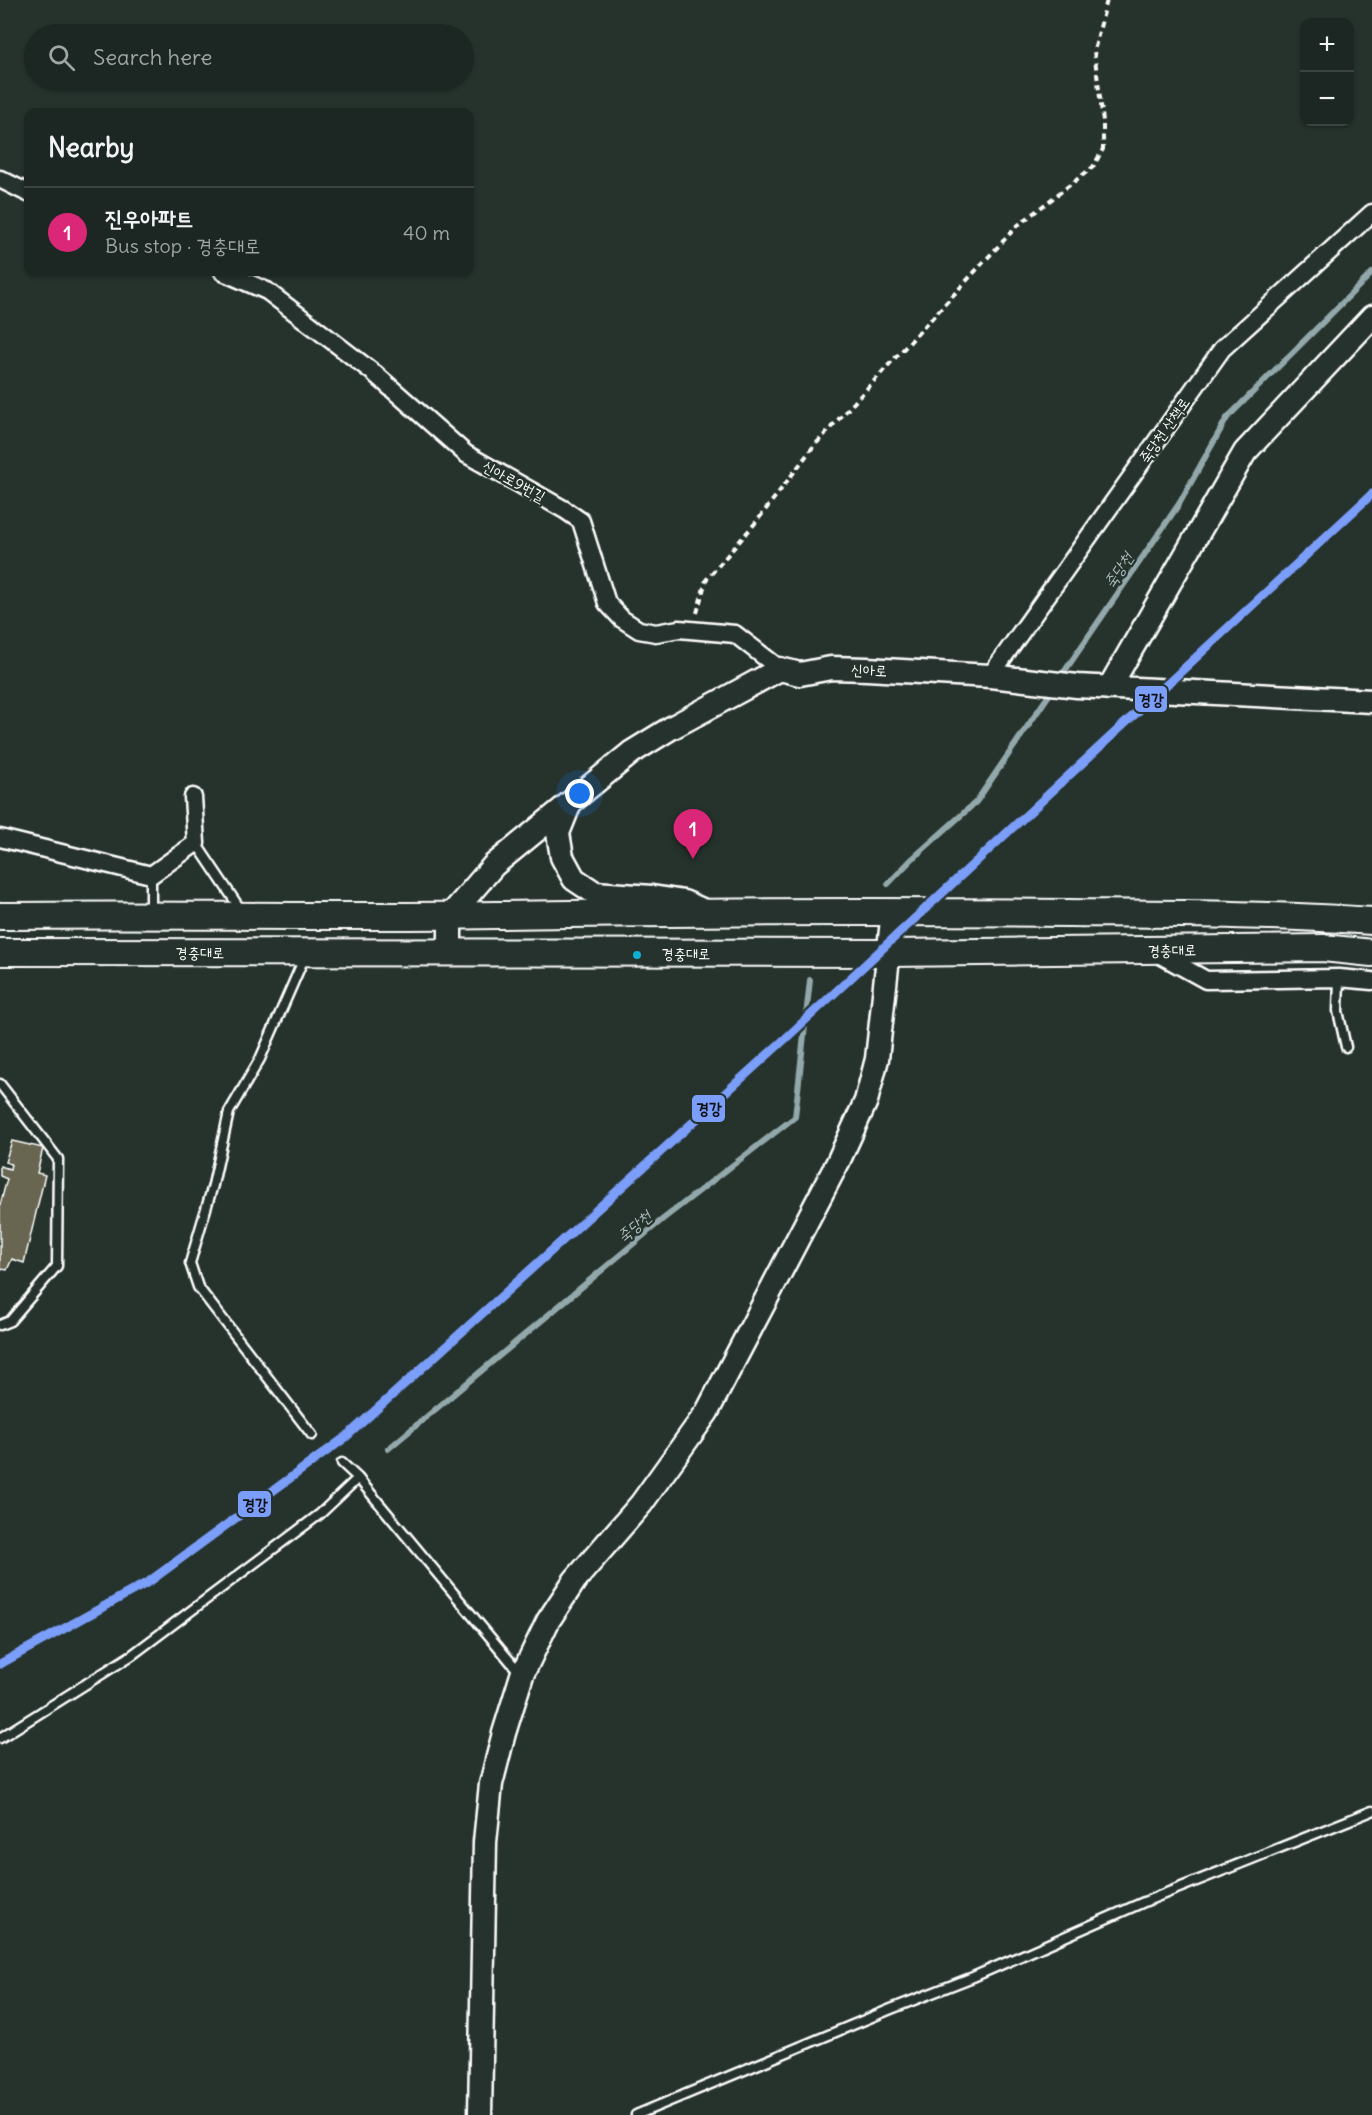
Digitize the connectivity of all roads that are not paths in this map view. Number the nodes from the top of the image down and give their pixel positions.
1 (0, 179) edge
2 (24, 191) edge
3 (1372, 213) edge
4 (232, 276) edge
5 (1372, 317) edge
6 (780, 669) junction
7 (990, 676) junction
8 (1109, 688) junction
9 (1372, 701) edge
10 (193, 797) dead end
11 (570, 802) junction
12 (0, 838) edge
13 (196, 843) junction
14 (151, 875) junction
15 (893, 911) junction
16 (707, 912) junction
17 (151, 914) junction
18 (0, 916) edge
19 (244, 916) junction
20 (450, 916) junction
21 (1372, 921) edge
22 (1152, 950) junction
23 (0, 952) edge
24 (306, 953) junction
25 (450, 953) junction
26 (889, 953) junction
27 (1372, 953) edge
28 (1340, 978) junction
29 (1372, 981) edge
30 (1346, 1047) dead end
31 (0, 1084) edge
32 (0, 1325) edge
33 (312, 1435) dead end
34 (342, 1463) dead end
35 (358, 1478) junction
36 (522, 1675) junction
37 (0, 1738) edge
38 (1372, 1811) edge
39 (480, 2115) edge
40 (636, 2115) edge

1 - 2 street
3 - 7 street, 죽당천 산책로
4 - 6 street, 신아로9번길
5 - 8 street
6 - 7 street, 신아로
6 - 11 street
7 - 8 street, 신아로
8 - 9 street, 신아로
10 - 13 street
11 - 16 street
11 - 20 street
12 - 14 street
13 - 14 street
13 - 19 lane
14 - 17 lane
15 - 16 main road
15 - 21 main road
15 - 26 street
16 - 20 main road
17 - 18 main road
17 - 19 main road
19 - 20 main road
20 - 25 street
22 - 26 main road, 경충대로
22 - 27 main road, 경충대로
22 - 28 street
23 - 24 main road, 경충대로
24 - 25 main road, 경충대로
24 - 33 lane
25 - 26 main road, 경충대로
26 - 36 street
28 - 29 street
28 - 30 lane
31 - 32 lane
34 - 35 lane
35 - 36 lane
35 - 37 lane
36 - 39 street
38 - 40 lane

